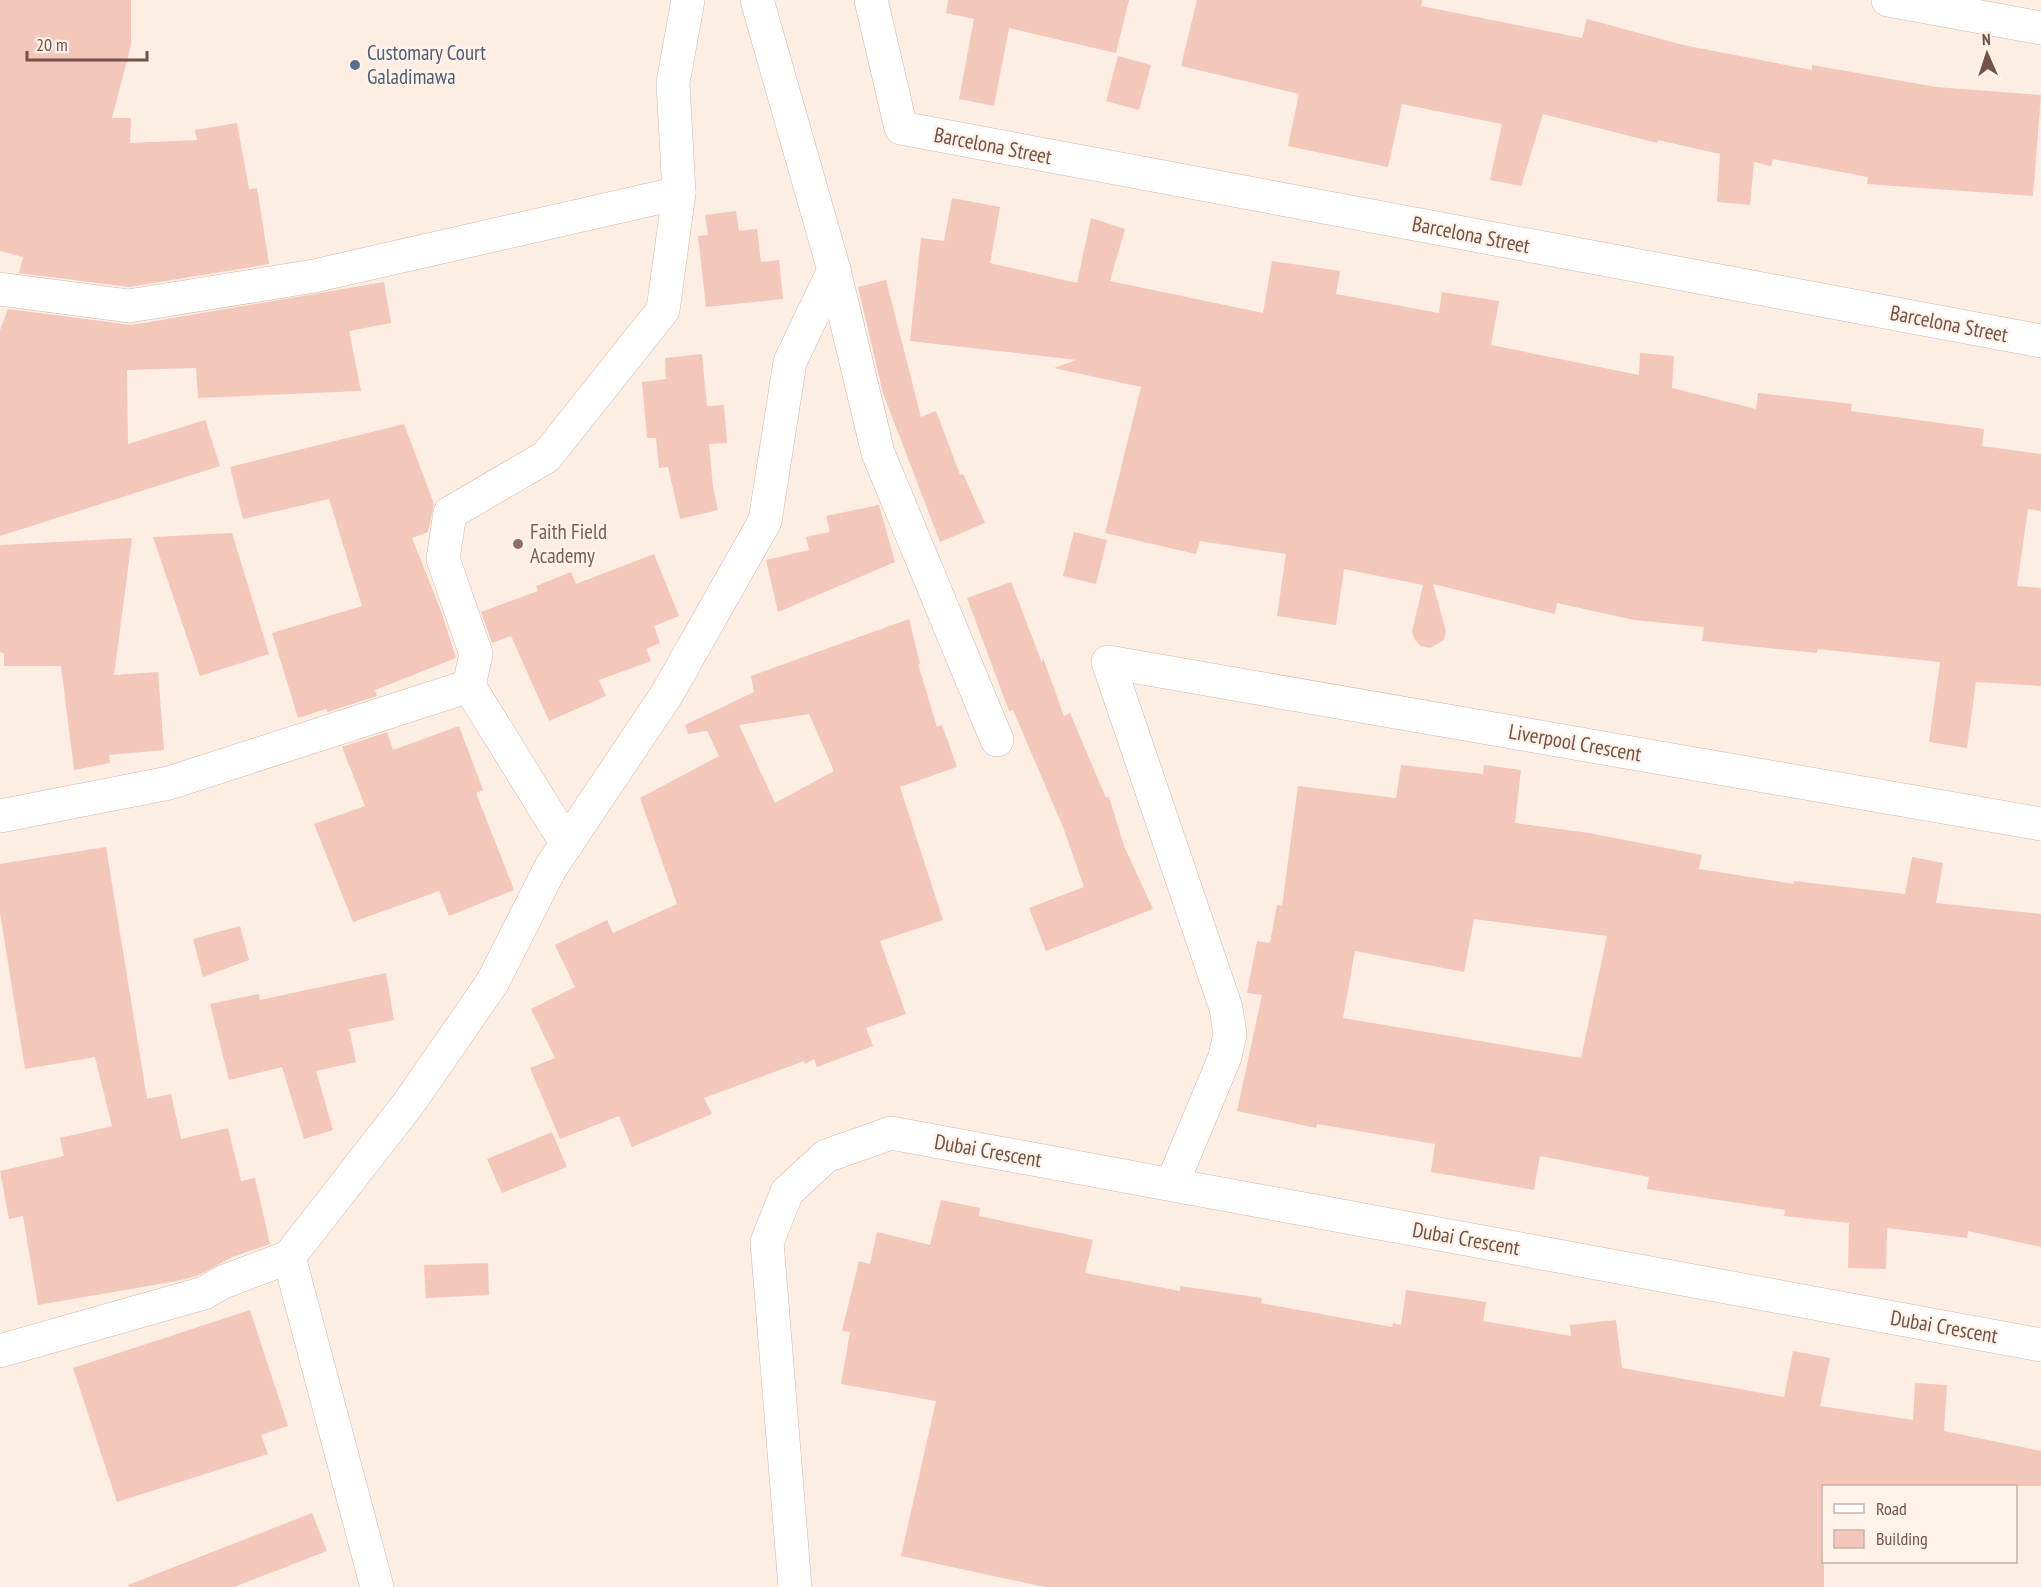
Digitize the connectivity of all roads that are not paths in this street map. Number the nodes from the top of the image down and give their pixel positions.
1 (688, 0) edge
2 (757, 0) edge
3 (871, 0) edge
4 (1888, 0) edge
5 (2041, 28) edge
6 (679, 192) junction
7 (834, 270) junction
8 (0, 289) edge
9 (2041, 341) edge
10 (469, 686) junction
11 (997, 740) dead end
12 (0, 816) edge
13 (2041, 824) edge
14 (567, 844) junction
15 (1172, 1184) junction
16 (289, 1257) junction
17 (2041, 1344) edge
18 (0, 1351) edge
19 (377, 1587) edge
20 (795, 1587) edge

1 - 6 street
2 - 7 street
3 - 9 street, Barcelona Street
4 - 5 street
6 - 8 street
6 - 10 street
7 - 11 street
7 - 14 street
10 - 12 street
10 - 14 street
13 - 15 street, Liverpool Crescent
14 - 16 street
15 - 17 street, Dubai Crescent
15 - 20 street, Dubai Crescent
16 - 18 street
16 - 19 street

